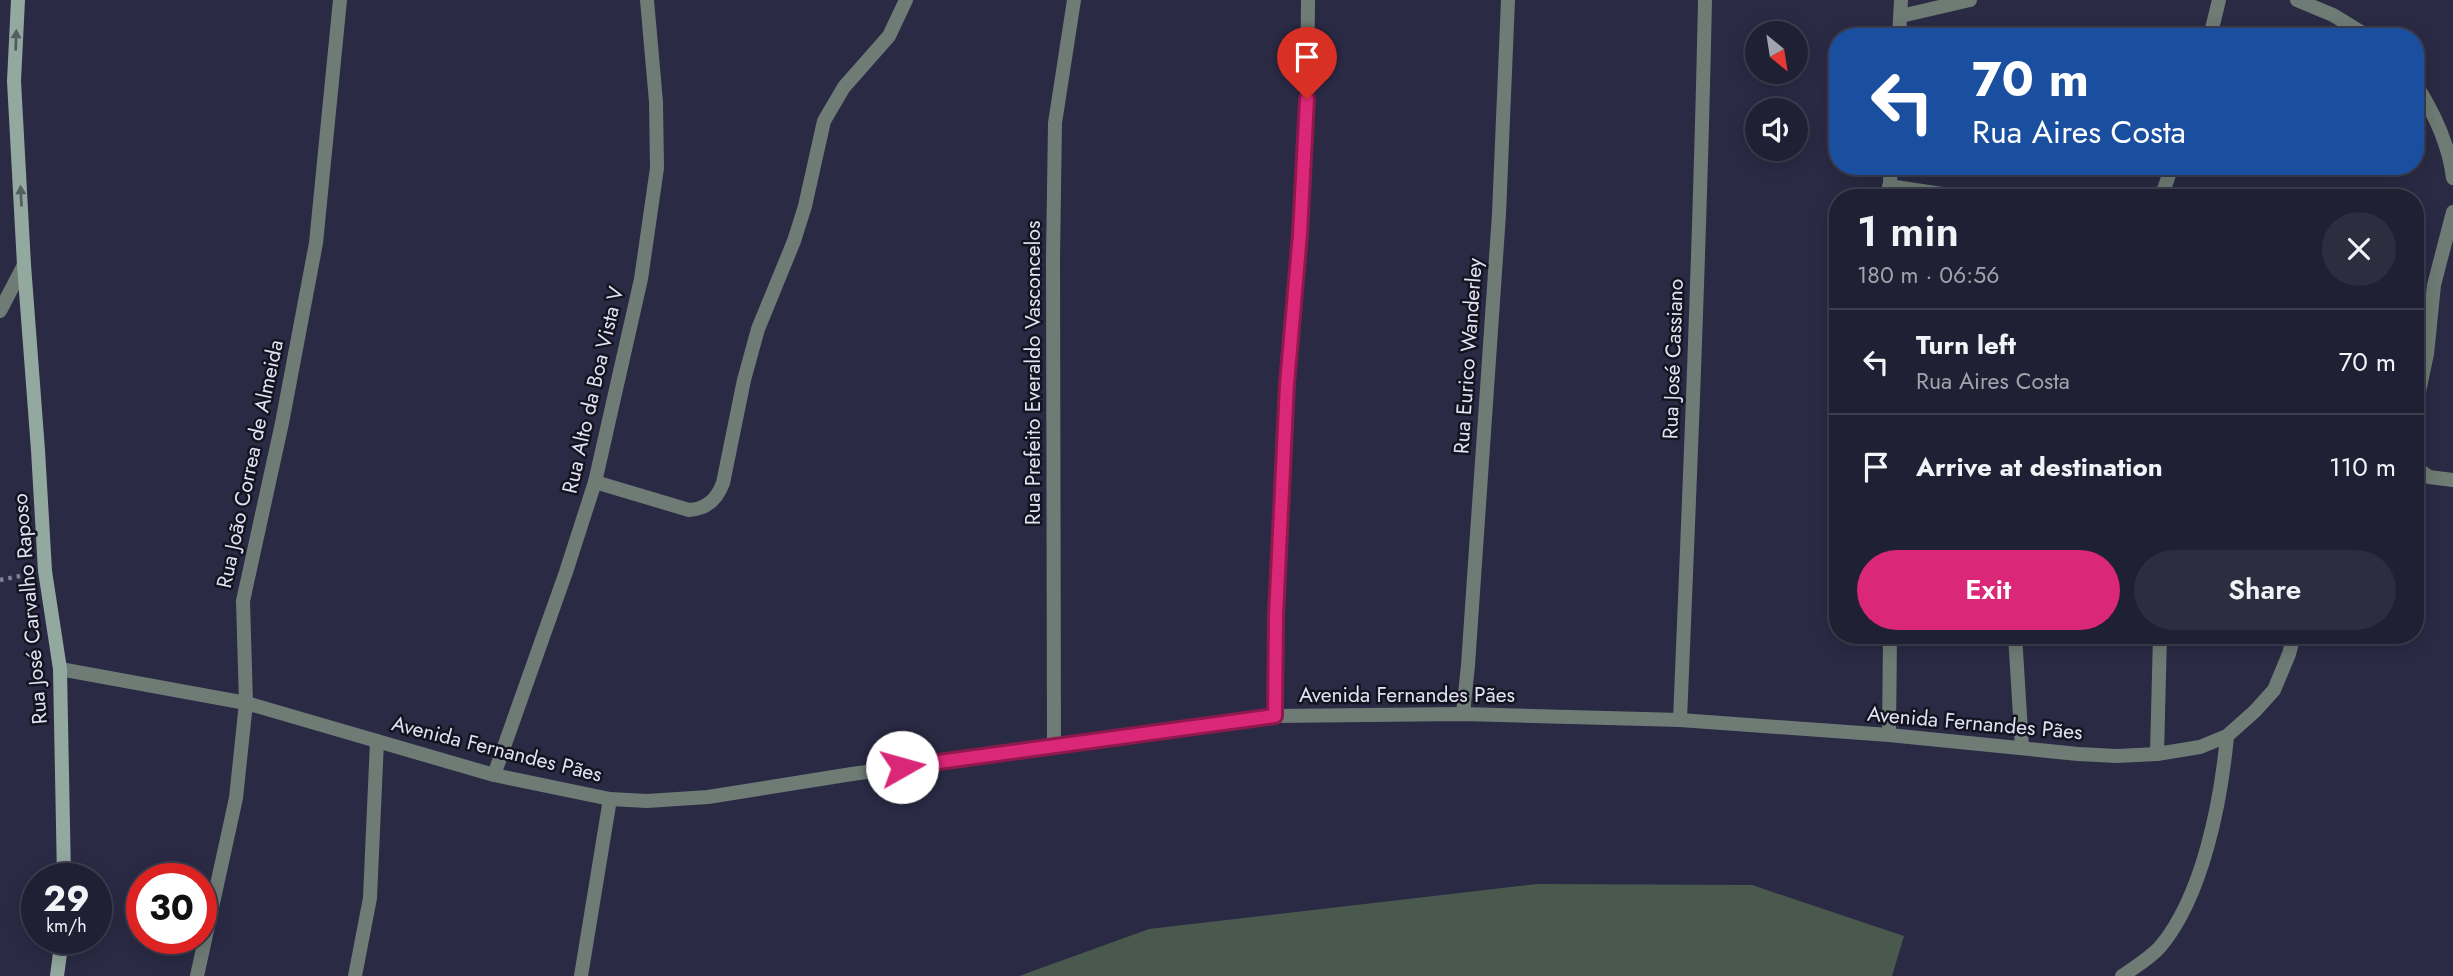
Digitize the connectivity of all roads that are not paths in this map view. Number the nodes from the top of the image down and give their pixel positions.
1 (18, 0) edge
2 (340, 0) edge
3 (647, 0) edge
4 (906, 0) edge
5 (1074, 0) edge
6 (1308, 0) edge
7 (1508, 0) edge
8 (1705, 0) edge
9 (1901, 0) edge
10 (1970, 0) edge
11 (2219, 0) edge
12 (2297, 0) edge
13 (1900, 16) junction
14 (1899, 28) edge
15 (2212, 28) edge
16 (2355, 28) edge
17 (7, 80) edge
18 (2424, 98) edge
19 (2453, 178) edge
20 (2453, 212) edge
21 (24, 265) junction
22 (0, 311) edge
23 (2424, 368) edge
24 (2424, 473) edge
25 (2453, 480) edge
26 (595, 482) junction
27 (1890, 644) edge
28 (2016, 644) edge
29 (2160, 644) edge
30 (2292, 644) edge
31 (60, 668) junction
32 (246, 703) junction
33 (1463, 714) junction
34 (1275, 716) junction
35 (1680, 720) junction
36 (1889, 735) junction
37 (2227, 736) junction
38 (377, 741) junction
39 (1054, 747) junction
40 (2022, 748) junction
41 (2157, 754) junction
42 (494, 775) junction
43 (610, 799) junction
44 (64, 863) edge
45 (60, 954) edge
46 (57, 976) edge
47 (197, 976) edge
48 (355, 976) edge
49 (581, 976) edge
50 (2122, 976) edge

17 -> 1 street, Rua José Carvalho Raposo
2 - 32 street, Rua João Correa de Almeida
3 - 26 street, Rua Alto da Boa Vista V
4 - 26 street
5 - 39 street, Rua Prefeito Everaldo Vasconcelos
6 - 34 street
7 - 33 street, Rua Eurico Wanderley
8 - 35 street, Rua José Cassiano
9 - 13 street
10 - 13 street
11 - 15 street
12 - 16 street
13 - 14 street
21 -> 17 street, Rua José Carvalho Raposo
18 - 19 street
20 - 23 street
21 - 22 street
21 - 31 street, Rua José Carvalho Raposo
24 - 25 street
26 - 42 street, Rua Alto da Boa Vista V
27 - 36 street
28 - 40 street
29 - 41 street
30 - 37 street, Avenida Fernandes Pães
31 - 32 street, Avenida Fernandes Pães
31 - 44 street, Rua José Carvalho Raposo
32 - 38 street, Avenida Fernandes Pães
32 - 47 street, Rua João Correa de Almeida
33 - 34 street, Avenida Fernandes Pães
33 - 35 street, Avenida Fernandes Pães
34 - 39 street, Avenida Fernandes Pães
35 - 36 street, Avenida Fernandes Pães
36 - 40 street, Avenida Fernandes Pães
37 - 41 street, Avenida Fernandes Pães
37 - 50 street
38 - 42 street, Avenida Fernandes Pães
38 - 48 street
39 - 43 street, Avenida Fernandes Pães
40 - 41 street, Avenida Fernandes Pães
42 - 43 street, Avenida Fernandes Pães
43 - 49 street
45 - 46 street

